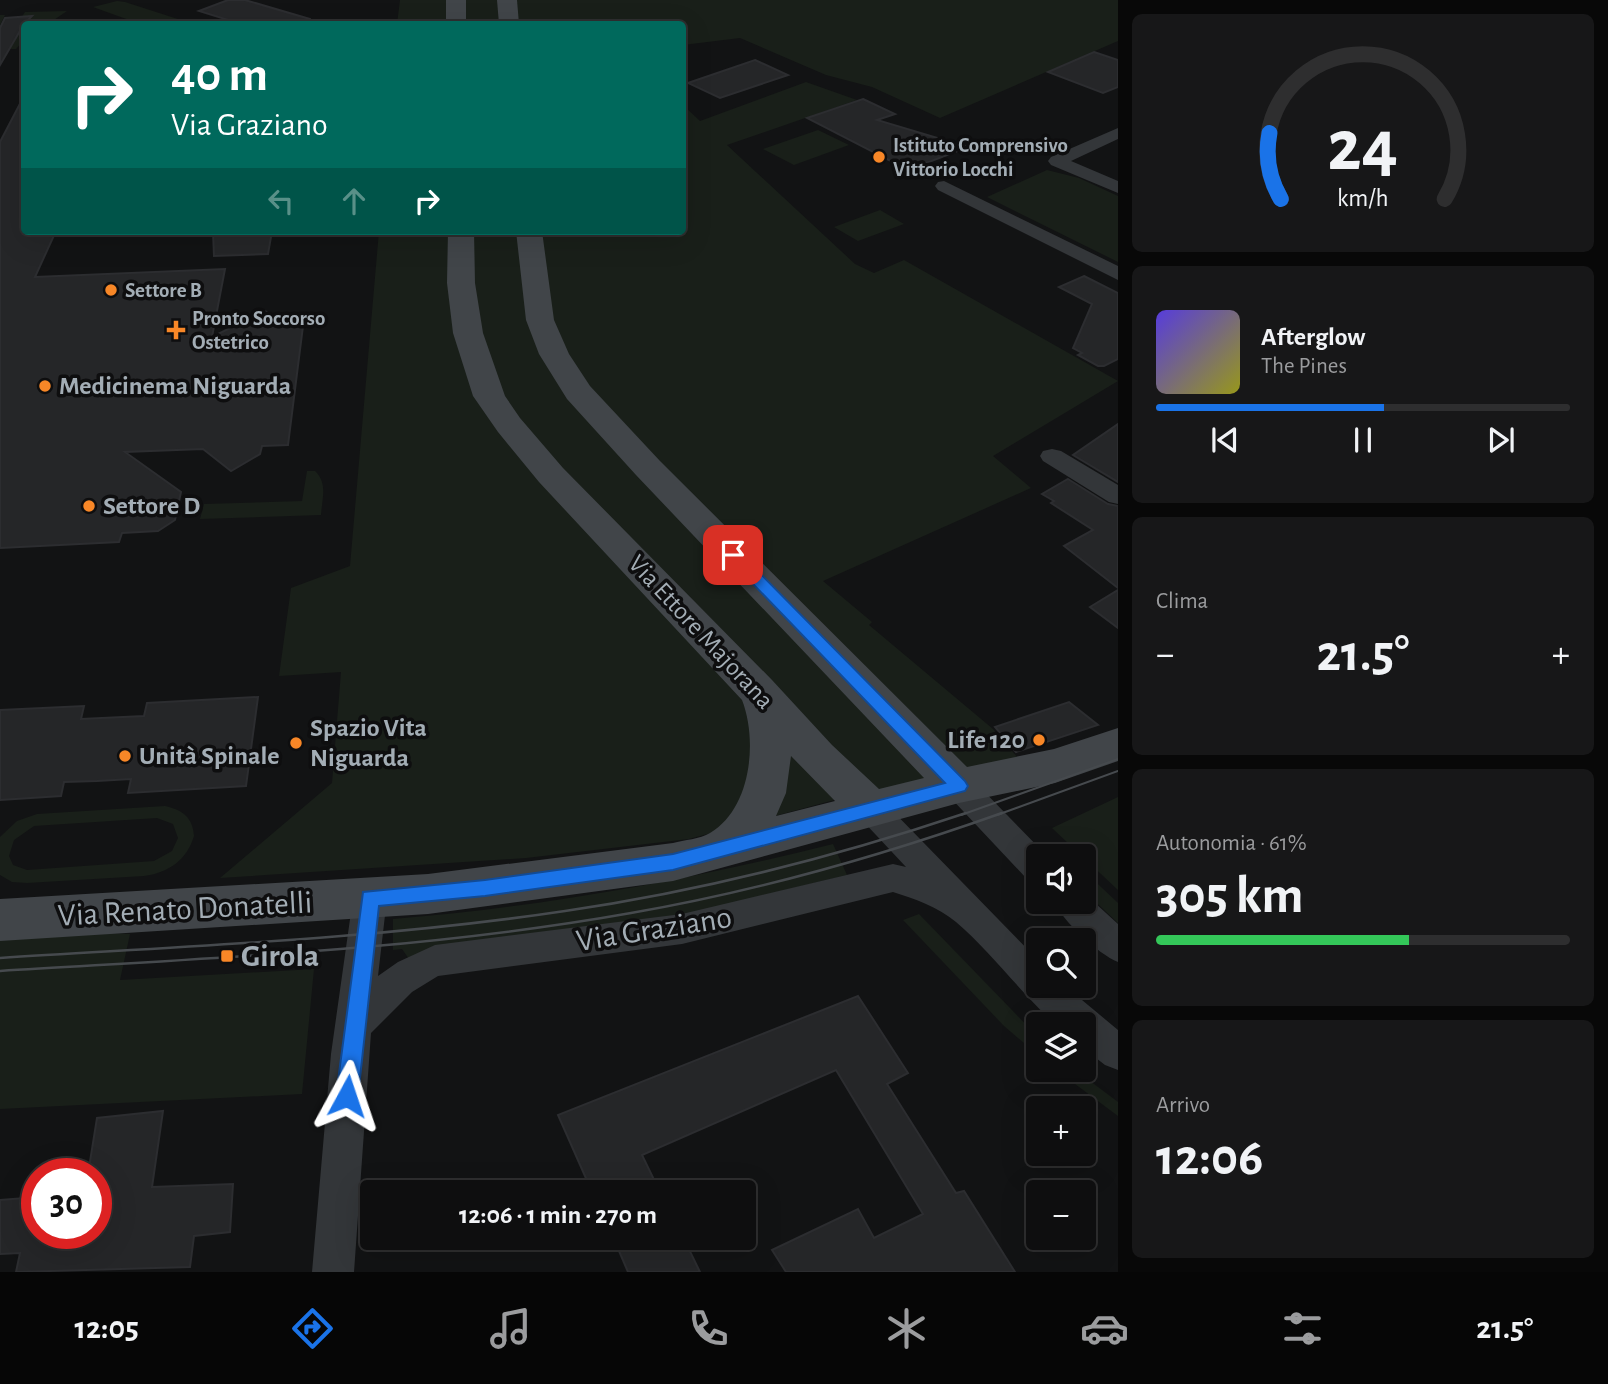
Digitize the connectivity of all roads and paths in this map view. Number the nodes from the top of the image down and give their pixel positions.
1 (507, 0) edge
2 (509, 21) edge
3 (1118, 133) edge
4 (944, 186) dead end
5 (1118, 188) edge
6 (461, 235) edge
7 (529, 235) edge
8 (1118, 274) edge
9 (1052, 456) dead end
10 (1118, 496) edge
11 (758, 691) junction
12 (1118, 744) edge
13 (959, 786) junction
14 (873, 810) junction
15 (721, 851) junction
16 (1026, 856) edge
17 (370, 898) junction
18 (968, 911) junction
19 (1084, 914) edge
20 (0, 920) edge
21 (1118, 946) edge
22 (1026, 972) edge
23 (1052, 998) edge
24 (1068, 1012) edge
25 (353, 1027) junction
26 (1096, 1036) edge
27 (1118, 1052) edge
28 (333, 1272) edge

1 - 2 street
3 - 5 street
4 - 8 street
6 - 11 street, Via Ettore Majorana
7 - 13 street
9 - 10 street
11 - 14 street, Via Ettore Majorana
11 - 15 street
12 - 13 street
13 - 14 street
13 - 16 street
14 - 15 street
14 - 18 street, Via Ettore Majorana
15 - 17 street
17 - 20 street, Via Renato Donatelli
17 - 25 street
18 - 22 street, Via Ettore Majorana
18 - 25 street, Via Graziano
19 - 21 street
23 - 24 street, Via Ettore Majorana
25 - 28 street
26 - 27 street, Via Ettore Majorana

